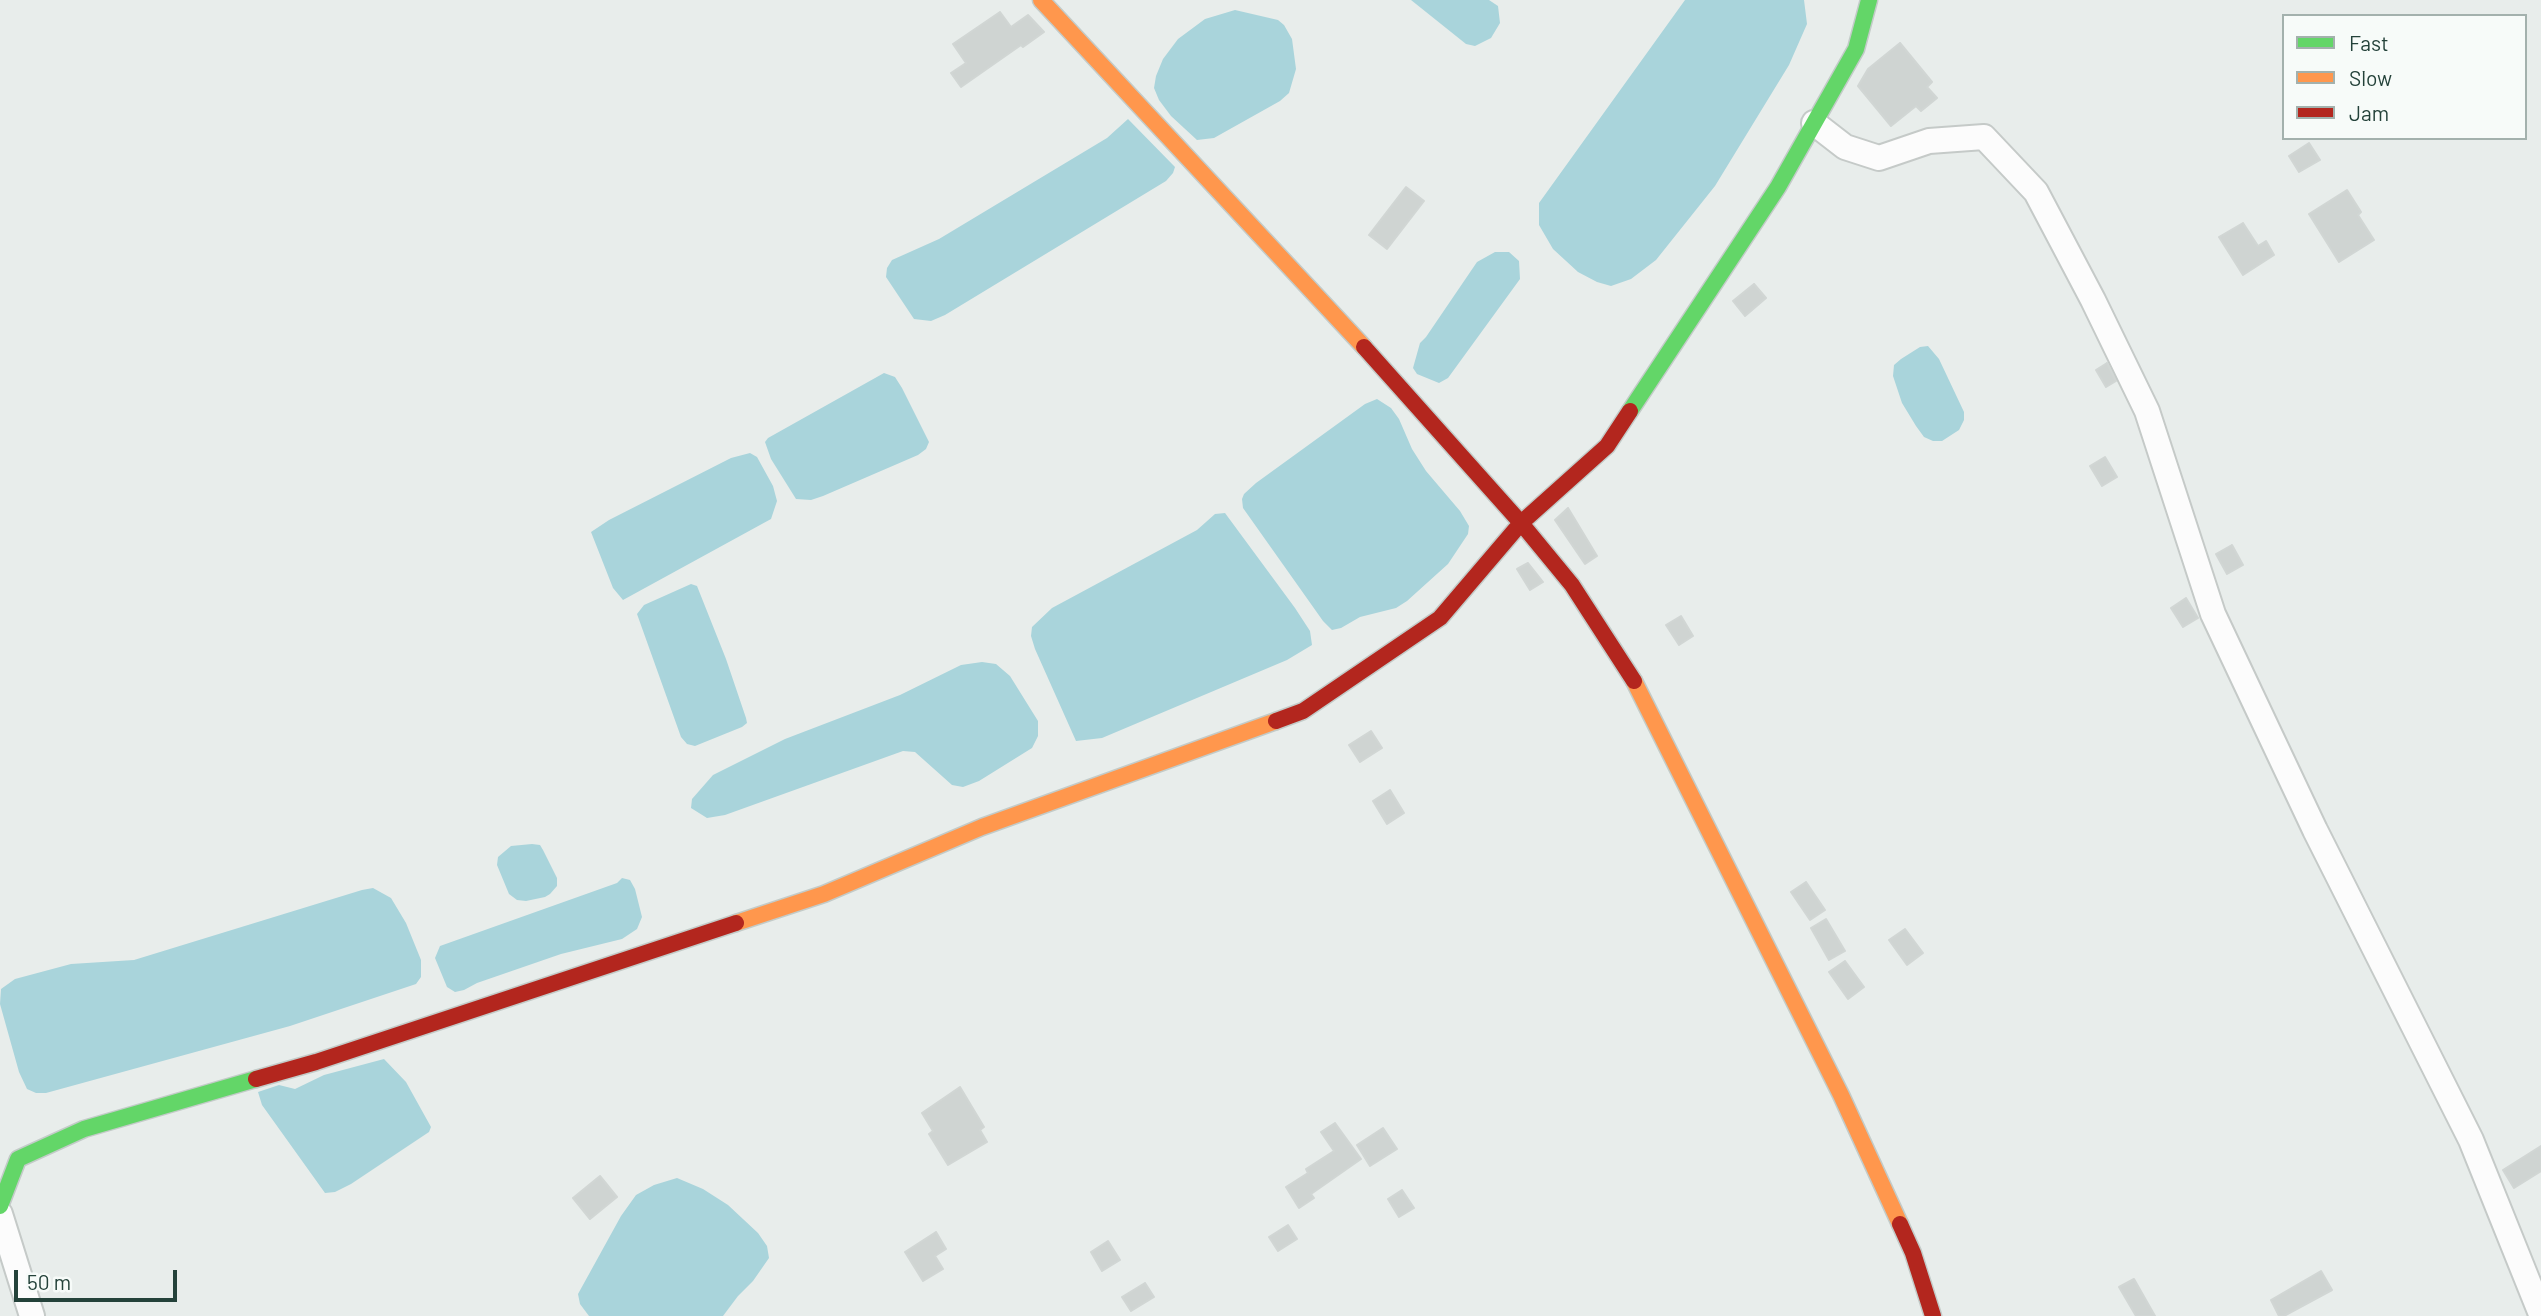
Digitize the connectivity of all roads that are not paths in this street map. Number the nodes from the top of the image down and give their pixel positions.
1 (1041, 0) edge
2 (1869, 0) edge
3 (1814, 123) junction
4 (1521, 523) junction
5 (0, 1206) edge
6 (0, 1214) edge
7 (2541, 1314) edge
8 (32, 1316) edge
9 (1933, 1316) edge

1 - 4 street
2 - 3 street
3 - 4 street
3 - 7 street
4 - 5 street
4 - 9 street
6 - 8 street

